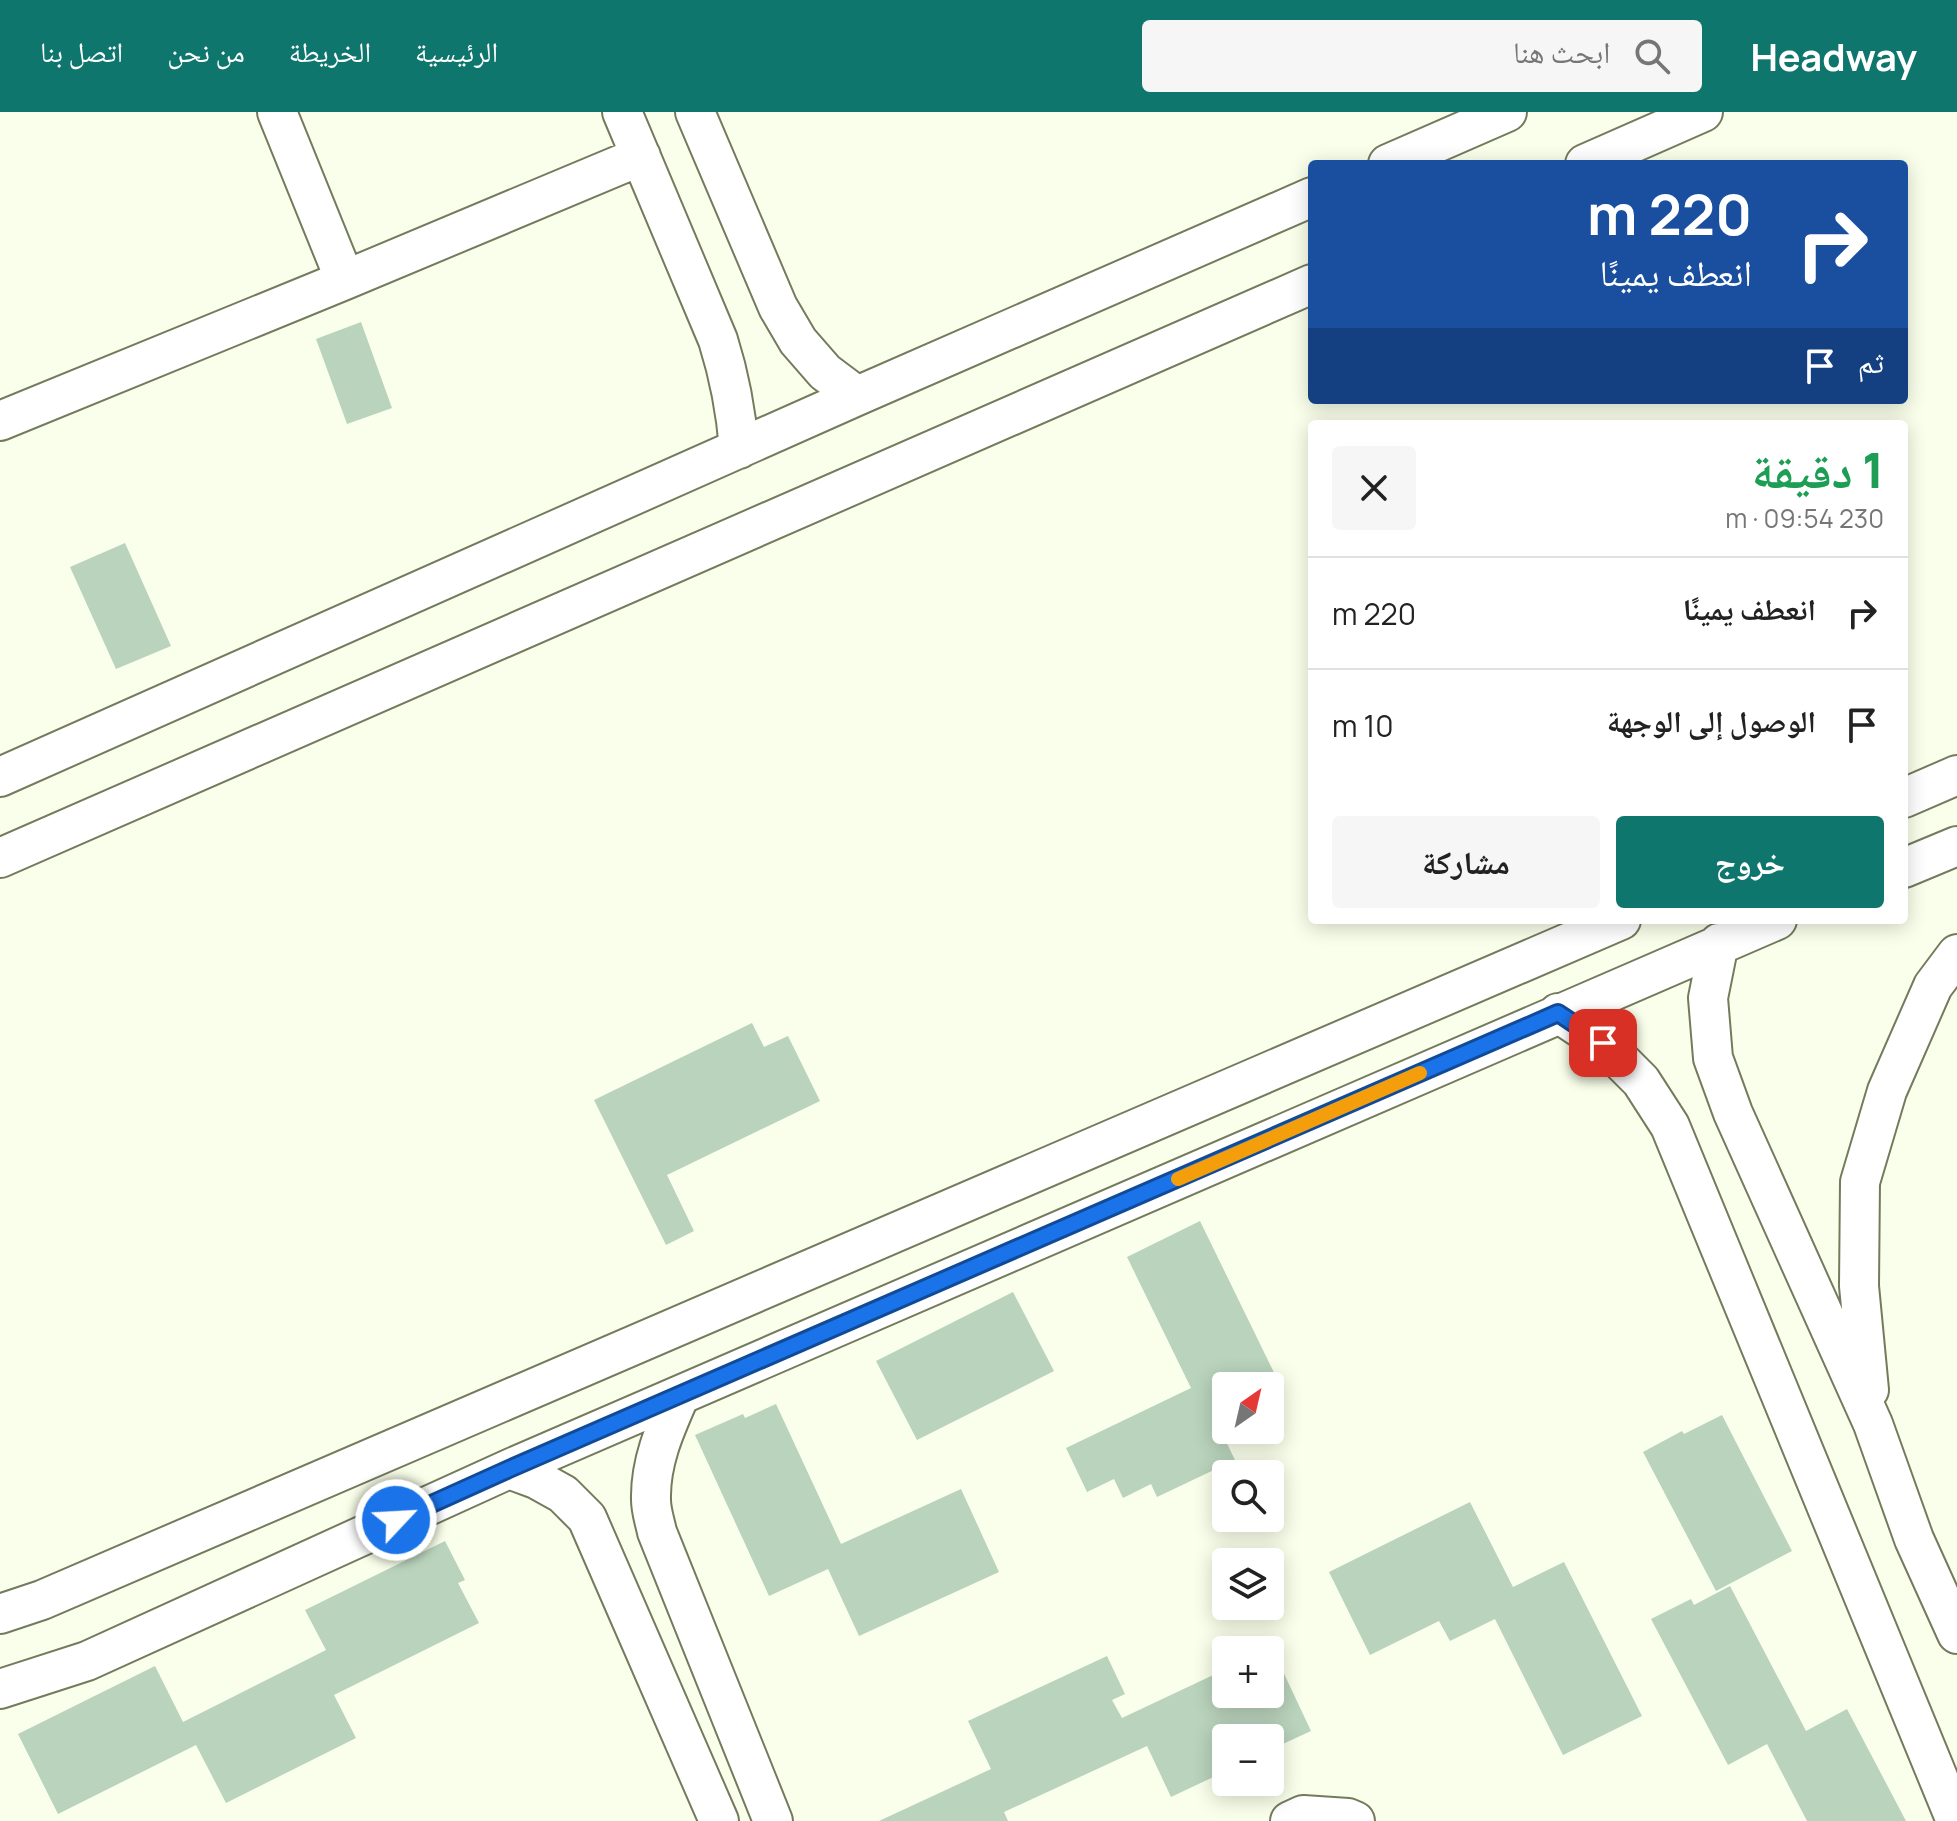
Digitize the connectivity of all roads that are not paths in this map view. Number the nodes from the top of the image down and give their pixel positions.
1 (277, 112) edge
2 (622, 112) edge
3 (1507, 112) edge
4 (1703, 112) edge
5 (708, 117) edge
6 (641, 156) junction
7 (1397, 160) edge
8 (1594, 160) edge
9 (1308, 199) edge
10 (345, 280) junction
11 (1308, 286) edge
12 (857, 396) junction
13 (0, 421) edge
14 (739, 449) junction
15 (1957, 775) edge
16 (0, 777) edge
17 (1908, 796) edge
18 (1957, 846) edge
19 (0, 858) edge
20 (1908, 866) edge
21 (1612, 924) edge
22 (1767, 924) edge
23 (1719, 943) junction
24 (1957, 954) edge
25 (1558, 1013) junction
26 (680, 1395) junction
27 (1873, 1424) junction
28 (509, 1469) junction
29 (661, 1543) junction
30 (605, 1560) junction
31 (0, 1614) edge
32 (1957, 1634) edge
33 (0, 1689) edge
34 (719, 1821) edge
35 (773, 1821) edge
36 (1290, 1821) edge
37 (1355, 1821) edge
38 (1956, 1821) edge

1 - 10 street
2 - 6 street
3 - 7 street
4 - 8 street
5 - 12 street
6 - 10 street
6 - 14 street
9 - 12 street
10 - 13 street
11 - 19 street
12 - 14 street
14 - 16 street
15 - 17 street
18 - 20 street
21 - 31 street
22 - 23 street
23 - 25 street
23 - 27 street
24 - 27 street
25 - 26 street
25 - 38 street
26 - 28 street
26 - 29 street
27 - 32 street
28 - 30 street
28 - 33 street
29 - 30 street
29 - 35 street
30 - 34 street
36 - 37 street

